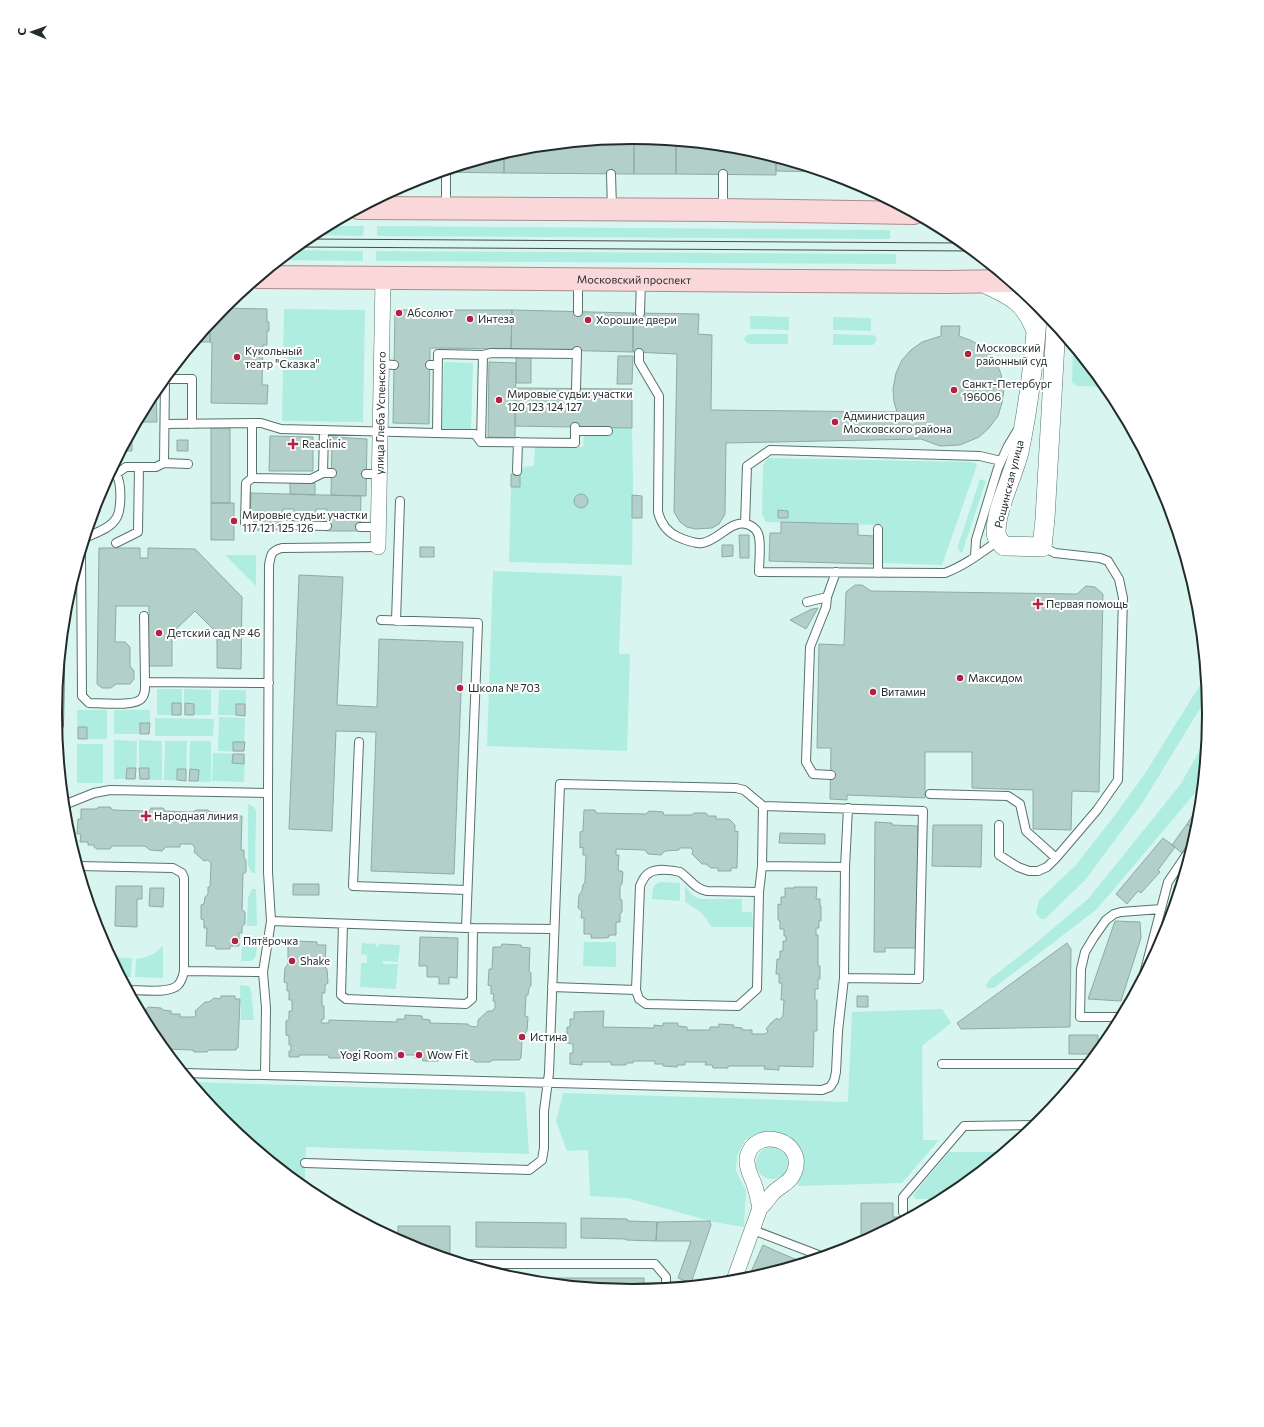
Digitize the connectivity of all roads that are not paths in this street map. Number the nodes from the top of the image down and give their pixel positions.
1 (612, 174) dead end
2 (723, 174) dead end
3 (446, 175) edge
4 (369, 208) edge
5 (446, 209) junction
6 (612, 210) junction
7 (723, 210) junction
8 (904, 213) edge
9 (266, 277) edge
10 (383, 279) junction
11 (578, 280) junction
12 (640, 280) junction
13 (1002, 280) edge
14 (980, 281) junction
15 (578, 312) dead end
16 (640, 313) dead end
17 (1037, 313) edge
18 (1036, 331) junction
19 (1056, 332) edge
20 (639, 353) dead end
21 (483, 355) junction
22 (171, 379) edge
23 (165, 387) edge
24 (576, 389) dead end
25 (1024, 418) junction
26 (252, 423) junction
27 (165, 424) junction
28 (192, 424) junction
29 (324, 430) junction
30 (380, 431) junction
31 (608, 431) dead end
32 (437, 433) junction
33 (481, 442) junction
34 (518, 442) junction
35 (1001, 461) junction
36 (164, 464) junction
37 (188, 464) dead end
38 (139, 467) junction
39 (116, 471) edge
40 (517, 471) dead end
41 (114, 475) edge
42 (252, 478) junction
43 (400, 501) dead end
44 (250, 524) dead end
45 (745, 524) junction
46 (283, 525) dead end
47 (327, 526) dead end
48 (360, 527) dead end
49 (378, 527) junction
50 (878, 529) dead end
51 (90, 535) edge
52 (998, 541) junction
53 (116, 544) dead end
54 (1042, 547) junction
55 (378, 548) joint
56 (975, 557) junction
57 (81, 566) edge
58 (836, 572) junction
59 (878, 573) junction
60 (827, 597) junction
61 (807, 602) dead end
62 (144, 616) dead end
63 (381, 620) dead end
64 (396, 620) junction
65 (145, 682) junction
66 (268, 683) junction
67 (359, 742) dead end
68 (831, 775) dead end
69 (268, 794) junction
70 (930, 794) dead end
71 (69, 803) edge
72 (763, 806) junction
73 (848, 808) junction
74 (999, 825) dead end
75 (1056, 858) junction
76 (1183, 859) edge
77 (83, 866) edge
78 (762, 866) junction
79 (845, 867) junction
80 (467, 890) junction
81 (759, 892) junction
82 (1161, 909) junction
83 (271, 921) junction
84 (343, 924) junction
85 (470, 928) junction
86 (554, 929) junction
87 (1150, 951) edge
88 (184, 971) junction
89 (263, 972) junction
90 (844, 978) junction
91 (552, 987) junction
92 (134, 990) edge
93 (636, 990) junction
94 (1114, 1017) edge
95 (942, 1064) dead end
96 (1081, 1064) edge
97 (190, 1073) edge
98 (265, 1075) junction
99 (549, 1082) junction
100 (1026, 1125) edge
101 (305, 1163) dead end
102 (760, 1208) dead end
103 (903, 1212) dead end
104 (753, 1230) junction
105 (814, 1253) edge
106 (484, 1264) edge
107 (736, 1274) edge
108 (666, 1282) edge

1 - 6 lane
2 - 7 lane
3 - 5 lane
4 - 5 main road
5 - 6 main road
6 - 7 main road
7 - 8 main road
9 - 10 main road, Московский проспект
10 - 11 main road, Московский проспект
10 - 30 street, улица Глеба Успенского
11 - 12 main road, Московский проспект
11 - 15 lane
12 - 14 main road, Московский проспект
12 - 16 lane
13 - 14 main road, Московский проспект
14 - 18 street
17 - 18 street, Рощинская улица
18 - 25 street, Рощинская улица
19 - 54 street
20 - 45 lane
21 - 24 lane
21 - 32 lane
21 - 33 lane
22 - 28 lane
23 - 27 lane
25 - 35 lane
25 - 52 street, Рощинская улица
26 - 28 lane
26 - 29 lane
26 - 42 lane
27 - 28 lane
27 - 36 lane
29 - 30 lane
29 - 42 lane
30 - 32 lane
30 - 49 street, улица Глеба Успенского
31 - 34 lane
32 - 33 lane
33 - 34 lane
34 - 40 lane
35 - 45 lane
35 - 56 lane
36 - 37 lane
36 - 38 lane
38 - 39 lane
38 - 53 lane
41 - 51 lane
42 - 44 lane
43 - 64 lane
45 - 58 lane
46 - 47 lane
48 - 49 lane
49 - 55 street, улица Глеба Успенского
50 - 59 lane
52 - 54 street, Рощинская улица
52 - 56 lane
54 - 75 lane
55 - 66 lane
56 - 59 lane
57 - 65 lane
58 - 59 lane
58 - 60 lane
60 - 61 lane
60 - 68 lane
62 - 65 lane
63 - 64 lane
64 - 80 lane
65 - 66 lane
66 - 69 lane
67 - 80 lane
69 - 71 lane
69 - 83 lane
70 - 75 lane
72 - 73 lane
72 - 78 lane
72 - 86 lane
73 - 79 lane
73 - 90 lane
74 - 75 lane
76 - 82 lane
77 - 88 lane
78 - 79 lane
78 - 81 lane
79 - 90 lane
80 - 85 lane
81 - 93 lane
81 - 93 lane
82 - 87 lane
82 - 94 lane
83 - 84 lane
83 - 89 lane
84 - 85 lane
84 - 85 lane
85 - 86 lane
86 - 91 lane
88 - 89 lane
88 - 92 lane
89 - 98 lane
90 - 99 lane
91 - 93 lane
91 - 99 lane
95 - 96 lane
97 - 98 lane
98 - 99 lane
99 - 101 lane
100 - 103 lane
102 - 104 street
104 - 105 lane
104 - 107 street
106 - 108 lane

